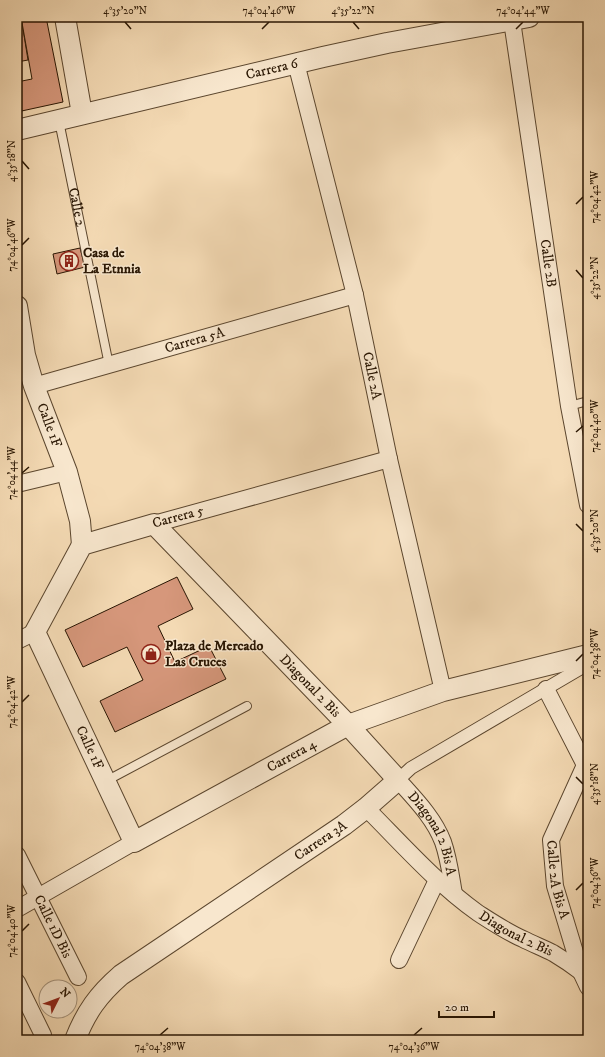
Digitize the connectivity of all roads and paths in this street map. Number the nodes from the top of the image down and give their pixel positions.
1 (65, 17) edge
2 (520, 19) edge
3 (296, 63) junction
4 (82, 114) junction
5 (59, 120) junction
6 (17, 130) edge
7 (354, 295) junction
8 (17, 306) edge
9 (109, 365) junction
10 (34, 386) junction
11 (588, 401) edge
12 (569, 406) junction
13 (389, 460) junction
14 (67, 472) junction
15 (17, 484) edge
16 (588, 505) edge
17 (154, 524) junction
18 (82, 544) junction
19 (35, 632) junction
20 (17, 641) edge
21 (588, 655) edge
22 (588, 664) edge
23 (546, 689) junction
24 (443, 691) junction
25 (247, 706) dead end
26 (348, 725) junction
27 (398, 780) junction
28 (105, 782) junction
29 (366, 808) junction
30 (134, 842) junction
31 (17, 855) edge
32 (437, 880) junction
33 (454, 894) junction
34 (38, 897) junction
35 (17, 909) edge
36 (399, 960) dead end
37 (581, 972) junction
38 (78, 977) dead end
39 (17, 982) edge
40 (588, 987) edge
41 (43, 1035) dead end
42 (74, 1040) edge

1 - 4 street
2 - 3 street, Carrera 6
2 - 12 street, Calle 2B
3 - 4 street, Carrera 6
3 - 7 street, Calle 2A
4 - 5 street, Carrera 6
5 - 6 street, Carrera 6
5 - 9 lane, Calle 2
7 - 9 street, Carrera 5A
7 - 13 street, Calle 2A
8 - 10 street, Calle 1F
9 - 10 street, Carrera 5A
10 - 14 street, Calle 1F
11 - 12 lane
12 - 16 street, Calle 2B
13 - 17 street, Carrera 5
13 - 24 street, Calle 2A
14 - 15 street
14 - 18 street, Calle 1F
17 - 18 street, Carrera 5
17 - 26 street, Diagonal 2 Bis
18 - 19 street
19 - 20 street
19 - 28 street, Calle 1F
21 - 24 street, Carrera 4
22 - 23 street, Carrera 3A
23 - 27 street, Carrera 3A
23 - 37 street, Calle 2A Bis A
24 - 26 street, Carrera 4
25 - 28 lane
26 - 27 street, Diagonal 2 Bis
26 - 30 street, Carrera 4
27 - 29 street, Carrera 3A
27 - 33 street, Diagonal 2 Bis A
28 - 30 street, Calle 1F
29 - 32 street, Diagonal 2 Bis
29 - 42 street, Carrera 3A
30 - 34 street, Carrera 4
31 - 34 street, Calle 1D Bis
32 - 33 street, Diagonal 2 Bis
32 - 36 street
33 - 37 street, Diagonal 2 Bis
34 - 35 street, Carrera 4
34 - 38 street, Calle 1D Bis
37 - 40 street, Calle 2A Bis A
39 - 41 street

